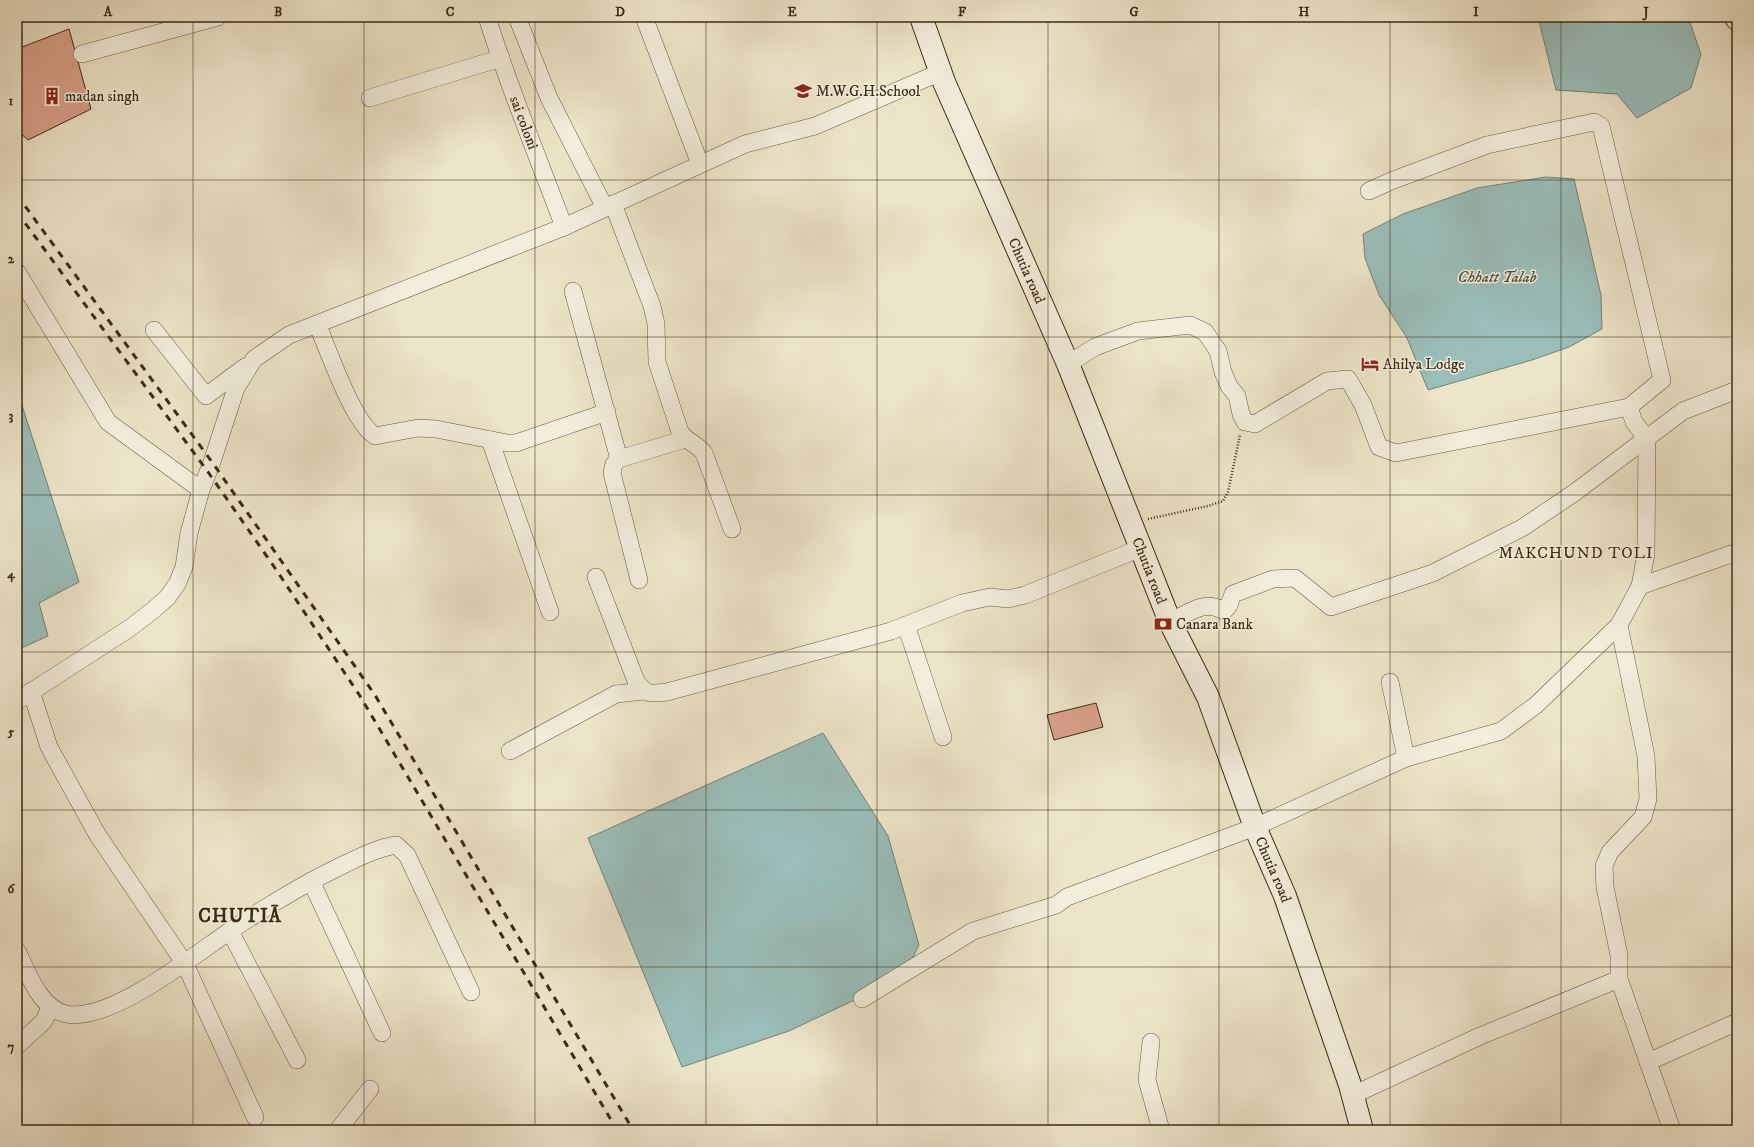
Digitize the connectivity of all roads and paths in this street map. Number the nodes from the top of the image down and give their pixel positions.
1 (218, 17) edge
2 (487, 17) edge
3 (517, 17) edge
4 (644, 17) edge
5 (922, 17) edge
6 (82, 54) dead end
7 (501, 58) junction
8 (941, 72) junction
9 (370, 98) dead end
10 (700, 164) junction
11 (1369, 191) dead end
12 (609, 206) junction
13 (564, 227) junction
14 (17, 272) edge
15 (573, 291) dead end
16 (317, 324) junction
17 (154, 330) dead end
18 (254, 359) junction
19 (1068, 364) junction
20 (1737, 390) edge
21 (1629, 407) junction
22 (606, 412) junction
23 (1245, 422) junction
24 (685, 439) junction
25 (1647, 439) junction
26 (490, 440) junction
27 (619, 459) junction
28 (201, 490) junction
29 (1130, 524) junction
30 (732, 529) dead end
31 (1141, 548) junction
32 (1737, 552) edge
33 (596, 577) dead end
34 (639, 580) dead end
35 (1640, 586) junction
36 (550, 612) dead end
37 (1170, 622) junction
38 (906, 625) junction
39 (1619, 626) junction
40 (1390, 682) dead end
41 (32, 691) junction
42 (644, 691) junction
43 (17, 701) edge
44 (943, 737) dead end
45 (510, 751) dead end
46 (1406, 758) junction
47 (1255, 827) junction
48 (311, 881) junction
49 (230, 931) junction
50 (17, 951) edge
51 (185, 964) junction
52 (1619, 979) junction
53 (471, 992) dead end
54 (862, 998) dead end
55 (50, 1006) junction
56 (1737, 1022) edge
57 (382, 1033) dead end
58 (1151, 1042) dead end
59 (17, 1046) edge
60 (297, 1060) dead end
61 (1648, 1062) junction
62 (370, 1088) dead end
63 (1353, 1095) junction
64 (255, 1117) dead end
65 (338, 1130) edge
66 (1161, 1130) edge
67 (1362, 1130) edge
68 (1672, 1130) edge

1 - 6 street
2 - 7 street, sai coloni
3 - 12 street
4 - 10 street
5 - 8 street, Chutia road
7 - 9 street
7 - 13 street, sai coloni
8 - 10 street
8 - 19 street, Chutia road
10 - 12 street
11 - 21 street
12 - 13 street
12 - 24 street
13 - 16 street
14 - 28 street
15 - 22 street
16 - 18 street
16 - 26 street
17 - 18 street
18 - 28 street
19 - 23 street
19 - 29 street, Chutia road
20 - 25 street
21 - 23 street
21 - 25 street
22 - 26 street
22 - 27 street
23 - 29 path
24 - 27 street
24 - 30 street
25 - 35 street
25 - 37 street
26 - 36 street
27 - 34 street
28 - 41 street
29 - 31 street, Chutia road
31 - 37 street, Chutia road
31 - 38 street
32 - 35 street
33 - 42 street
35 - 39 street
37 - 47 street, Chutia road
38 - 42 street
38 - 44 street
39 - 46 street
39 - 52 street
40 - 46 street
41 - 43 street
41 - 51 street
42 - 45 street
46 - 47 street
47 - 54 street
47 - 63 street, Chutia road
48 - 49 street
48 - 53 street
48 - 57 street
49 - 51 street
49 - 60 street
50 - 55 street
51 - 55 street
51 - 64 street
52 - 61 street
52 - 63 street
55 - 59 street
56 - 61 street
58 - 66 street
61 - 68 street
62 - 65 street
63 - 67 street, Chutia road

